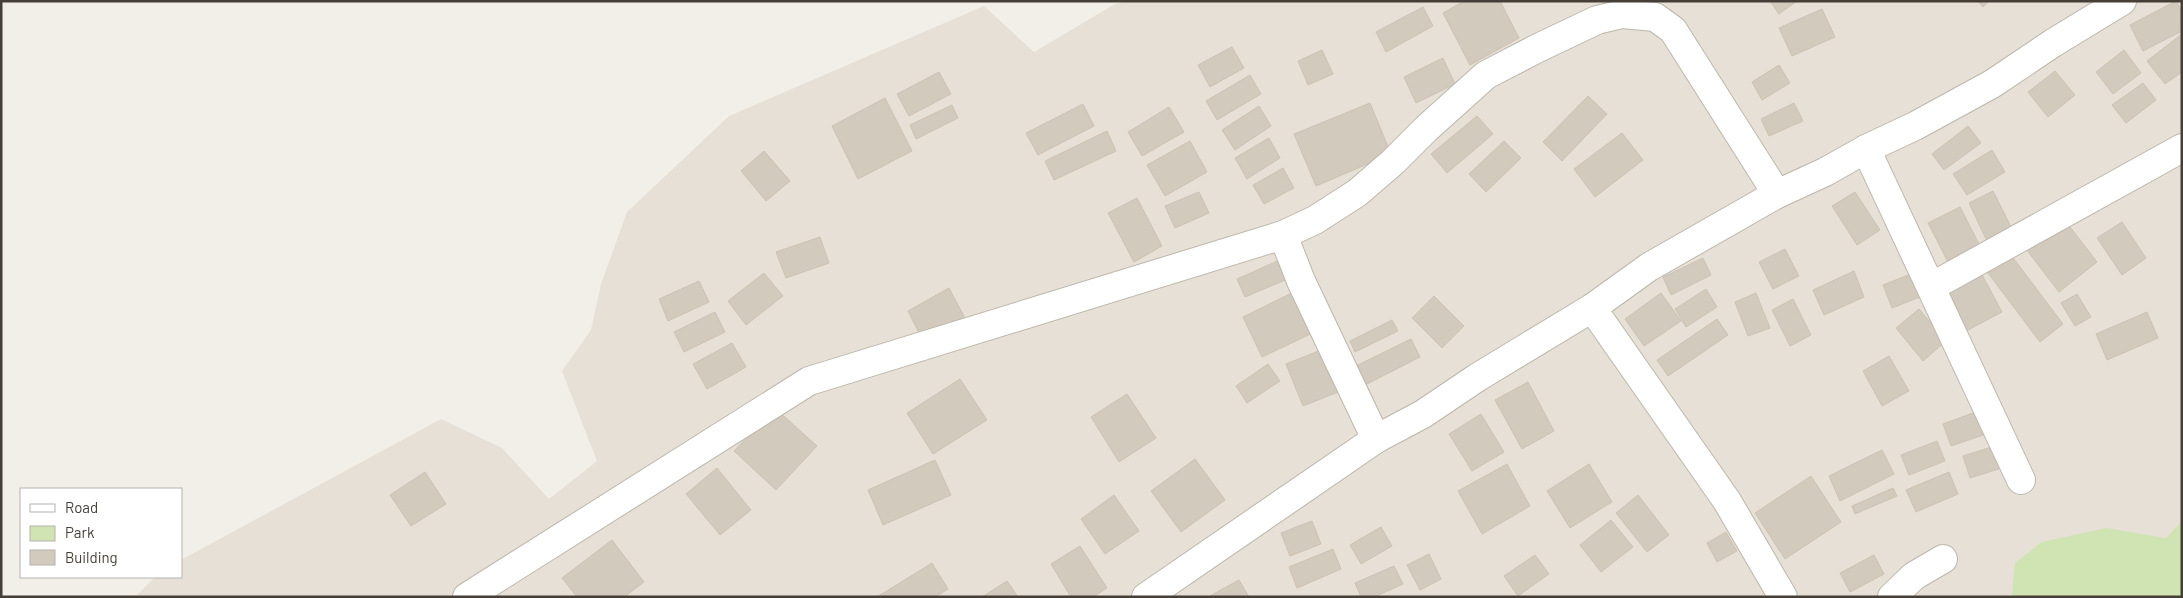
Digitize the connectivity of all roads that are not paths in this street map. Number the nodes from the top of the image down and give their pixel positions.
1 (2122, 1) edge
2 (1866, 148) junction
3 (2182, 148) edge
4 (1777, 194) junction
5 (1283, 235) junction
6 (1931, 287) junction
7 (1592, 308) junction
8 (1376, 439) junction
9 (2021, 480) dead end
10 (1943, 559) dead end
11 (467, 597) edge
12 (1146, 597) edge
13 (1782, 597) edge
14 (1892, 597) edge

1 - 2 street
2 - 4 street
2 - 6 street
3 - 6 street
4 - 5 street
4 - 7 street
5 - 8 street
5 - 11 street
6 - 9 street
7 - 8 street
7 - 13 street
8 - 12 street
10 - 14 street

